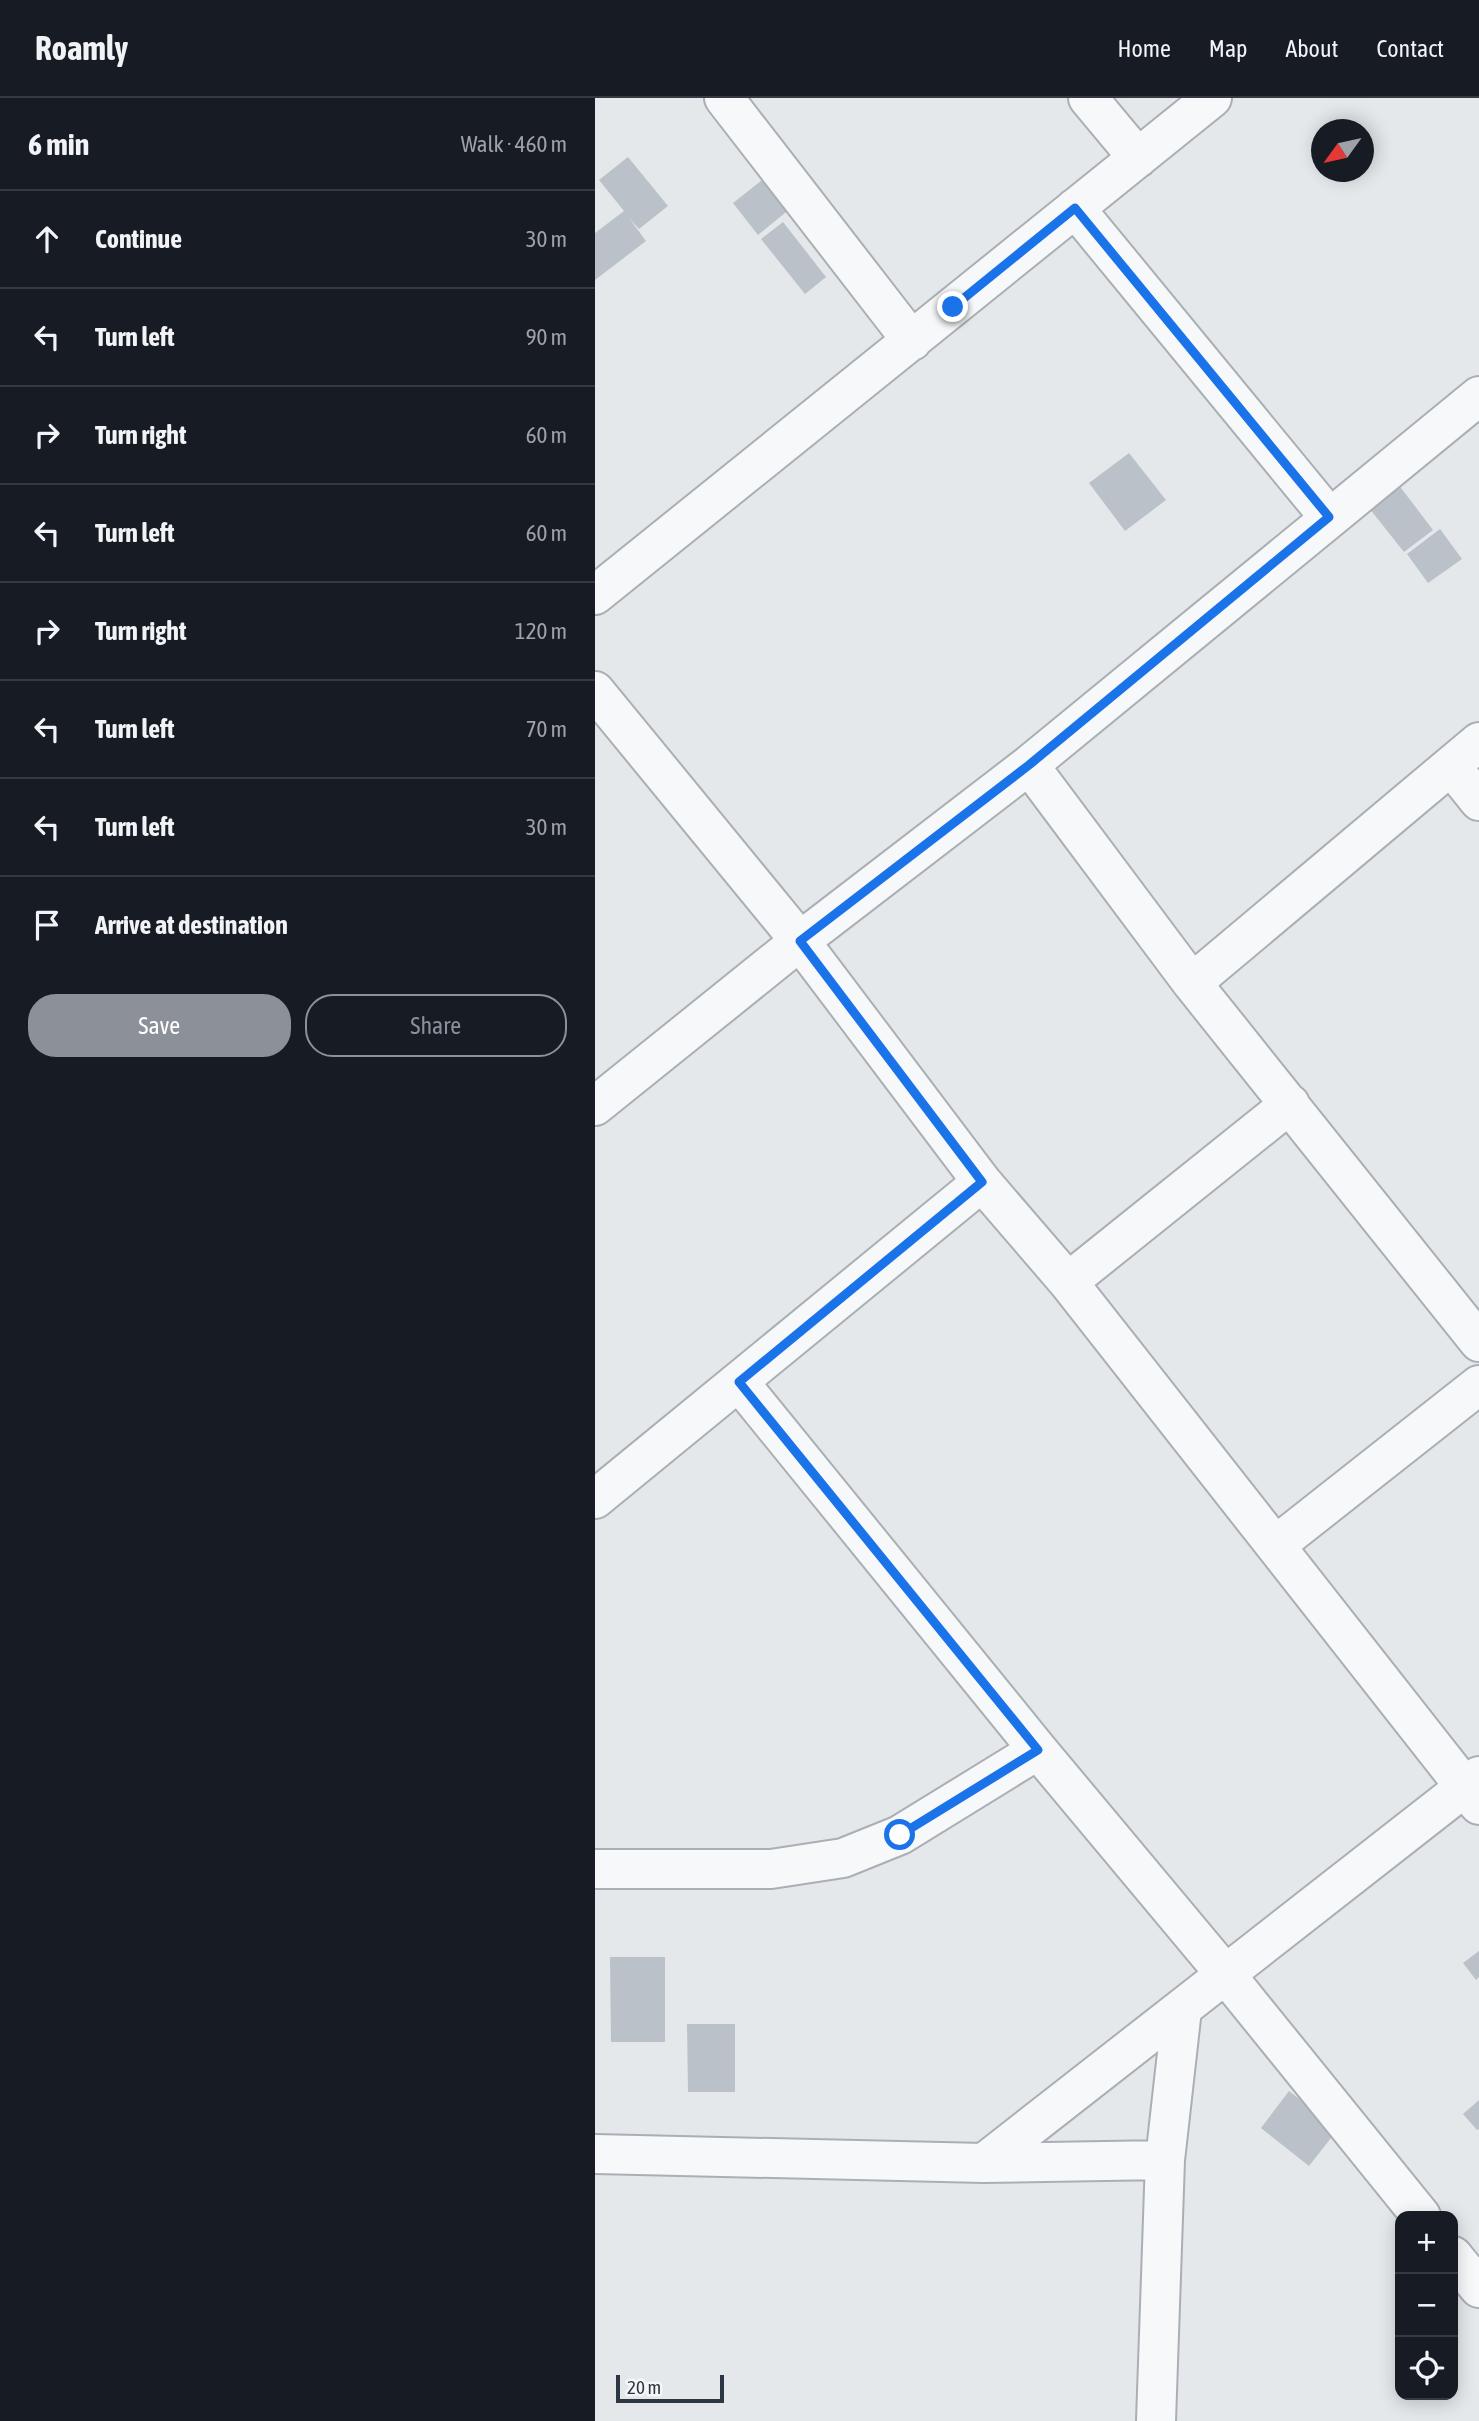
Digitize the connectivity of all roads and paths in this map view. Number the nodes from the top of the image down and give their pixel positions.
1 (724, 98) edge
2 (1088, 98) edge
3 (1212, 98) edge
4 (1138, 158) junction
5 (1075, 208) junction
6 (912, 341) junction
7 (1479, 396) edge
8 (1329, 517) junction
9 (595, 595) edge
10 (595, 691) edge
11 (1465, 754) edge
12 (1029, 765) junction
13 (1479, 801) edge
14 (800, 941) junction
15 (1192, 983) junction
16 (1290, 1104) junction
17 (595, 1106) edge
18 (982, 1182) junction
19 (1068, 1282) junction
20 (1479, 1342) edge
21 (739, 1382) junction
22 (1479, 1385) edge
23 (595, 1499) edge
24 (1276, 1545) junction
25 (1038, 1750) junction
26 (1474, 1789) edge
27 (595, 1868) edge
28 (1226, 1975) junction
29 (1182, 2009) junction
30 (595, 2154) edge
31 (1165, 2160) junction
32 (984, 2163) junction
33 (1417, 2211) edge
34 (1458, 2262) edge
35 (1479, 2288) edge
36 (1156, 2421) edge

1 - 6 street
2 - 4 street
3 - 4 street
4 - 5 street
5 - 6 street
5 - 8 street
6 - 9 street
7 - 8 street
8 - 12 street
10 - 14 street
11 - 13 street
11 - 15 street
12 - 14 street
12 - 15 street
14 - 17 street
14 - 18 street
15 - 16 street
16 - 19 street
16 - 20 street
18 - 19 street
18 - 21 street
19 - 24 street
21 - 23 street
21 - 25 street
22 - 24 street
24 - 26 street
25 - 27 street
25 - 28 street
26 - 28 street
28 - 29 street
28 - 33 street
29 - 31 street
29 - 32 street
30 - 32 street
31 - 32 street
31 - 36 street
34 - 35 street

